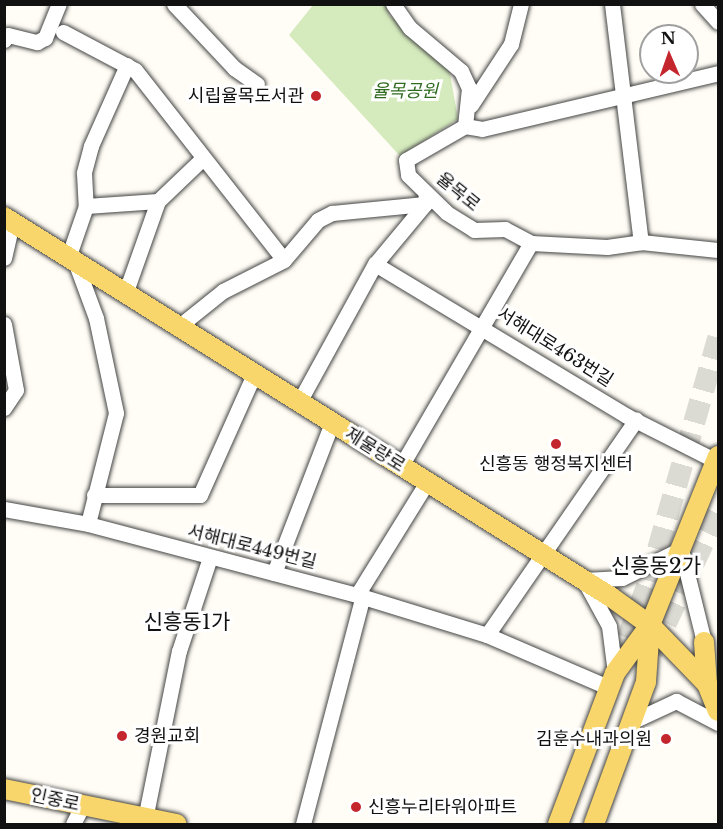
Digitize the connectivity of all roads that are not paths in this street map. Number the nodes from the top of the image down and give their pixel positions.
1 (59, 4) edge
2 (174, 4) edge
3 (393, 4) edge
4 (521, 4) edge
5 (612, 4) edge
6 (702, 4) edge
7 (718, 22) edge
8 (63, 32) dead end
9 (4, 40) edge
10 (128, 64) junction
11 (718, 73) edge
12 (257, 84) dead end
13 (621, 97) junction
14 (471, 105) junction
15 (465, 126) junction
16 (202, 159) junction
17 (162, 196) junction
18 (426, 199) junction
19 (86, 206) junction
20 (8, 220) edge
21 (641, 242) junction
22 (531, 243) junction
23 (718, 250) edge
24 (4, 258) edge
25 (284, 260) junction
26 (72, 261) junction
27 (375, 264) junction
28 (125, 294) junction
29 (480, 323) junction
30 (4, 324) edge
31 (178, 327) junction
32 (254, 374) junction
33 (299, 402) junction
34 (4, 408) edge
35 (636, 420) junction
36 (332, 423) junction
37 (717, 459) edge
38 (401, 466) junction
39 (427, 482) junction
40 (94, 495) junction
41 (4, 509) edge
42 (88, 524) junction
43 (681, 549) junction
44 (543, 554) junction
45 (210, 557) junction
46 (273, 573) junction
47 (584, 580) junction
48 (360, 596) junction
49 (650, 625) junction
50 (487, 635) junction
51 (704, 642) joint
52 (612, 680) junction
53 (707, 684) junction
54 (718, 711) edge
55 (631, 722) junction
56 (718, 723) edge
57 (4, 789) edge
58 (82, 806) junction
59 (146, 819) junction
60 (73, 825) edge
61 (176, 825) edge
62 (303, 825) edge
63 (558, 825) edge
64 (594, 825) edge

1 - 9 street
2 - 12 street
3 - 14 street
4 - 14 street
5 - 13 street
6 - 7 street
8 - 10 street
10 - 16 street
10 - 19 street
11 - 13 street
13 - 15 street
13 - 21 street
14 - 15 street
15 - 18 street, 율목로
16 - 17 street
16 - 25 street
17 - 19 street
17 - 28 street
18 - 22 street, 율목로
18 - 25 street
18 - 27 street
19 - 26 street
20 - 24 street
20 - 26 main road, 제물량로
21 - 22 street, 율목로
21 - 23 street, 율목로
22 - 29 street
25 - 31 street
26 - 28 main road, 제물량로
26 - 40 street
27 - 29 street, 서해대로463번길
27 - 33 street
28 - 31 main road, 제물량로
29 - 35 street, 서해대로463번길
29 - 38 street
30 - 34 street
31 - 32 main road, 제물량로
32 - 33 main road, 제물량로
32 - 40 street
33 - 36 main road, 제물량로
35 - 37 street, 서해대로463번길
35 - 44 street
36 - 38 main road, 제물량로
36 - 46 street
37 - 43 main road
38 - 39 main road, 제물량로
39 - 44 main road, 제물량로
39 - 48 street
40 - 42 street
41 - 42 street, 서해대로449번길
42 - 45 street, 서해대로449번길
43 - 47 street
43 - 49 main road
43 - 51 street
44 - 47 main road, 제물량로
44 - 50 street
45 - 46 street, 서해대로449번길
45 - 59 street
46 - 48 street, 서해대로449번길
47 - 49 main road, 제물량로
47 - 52 street
48 - 50 street, 서해대로449번길
48 - 62 street
49 - 52 main road
49 - 53 main road, 제물량로
49 - 55 main road
50 - 52 street, 서해대로449번길
51 - 53 main road
52 - 63 main road
53 - 54 main road, 제물량로
55 - 56 street
55 - 64 main road
57 - 58 main road, 인중로
58 - 59 main road, 인중로
58 - 60 street
59 - 61 main road, 인중로

